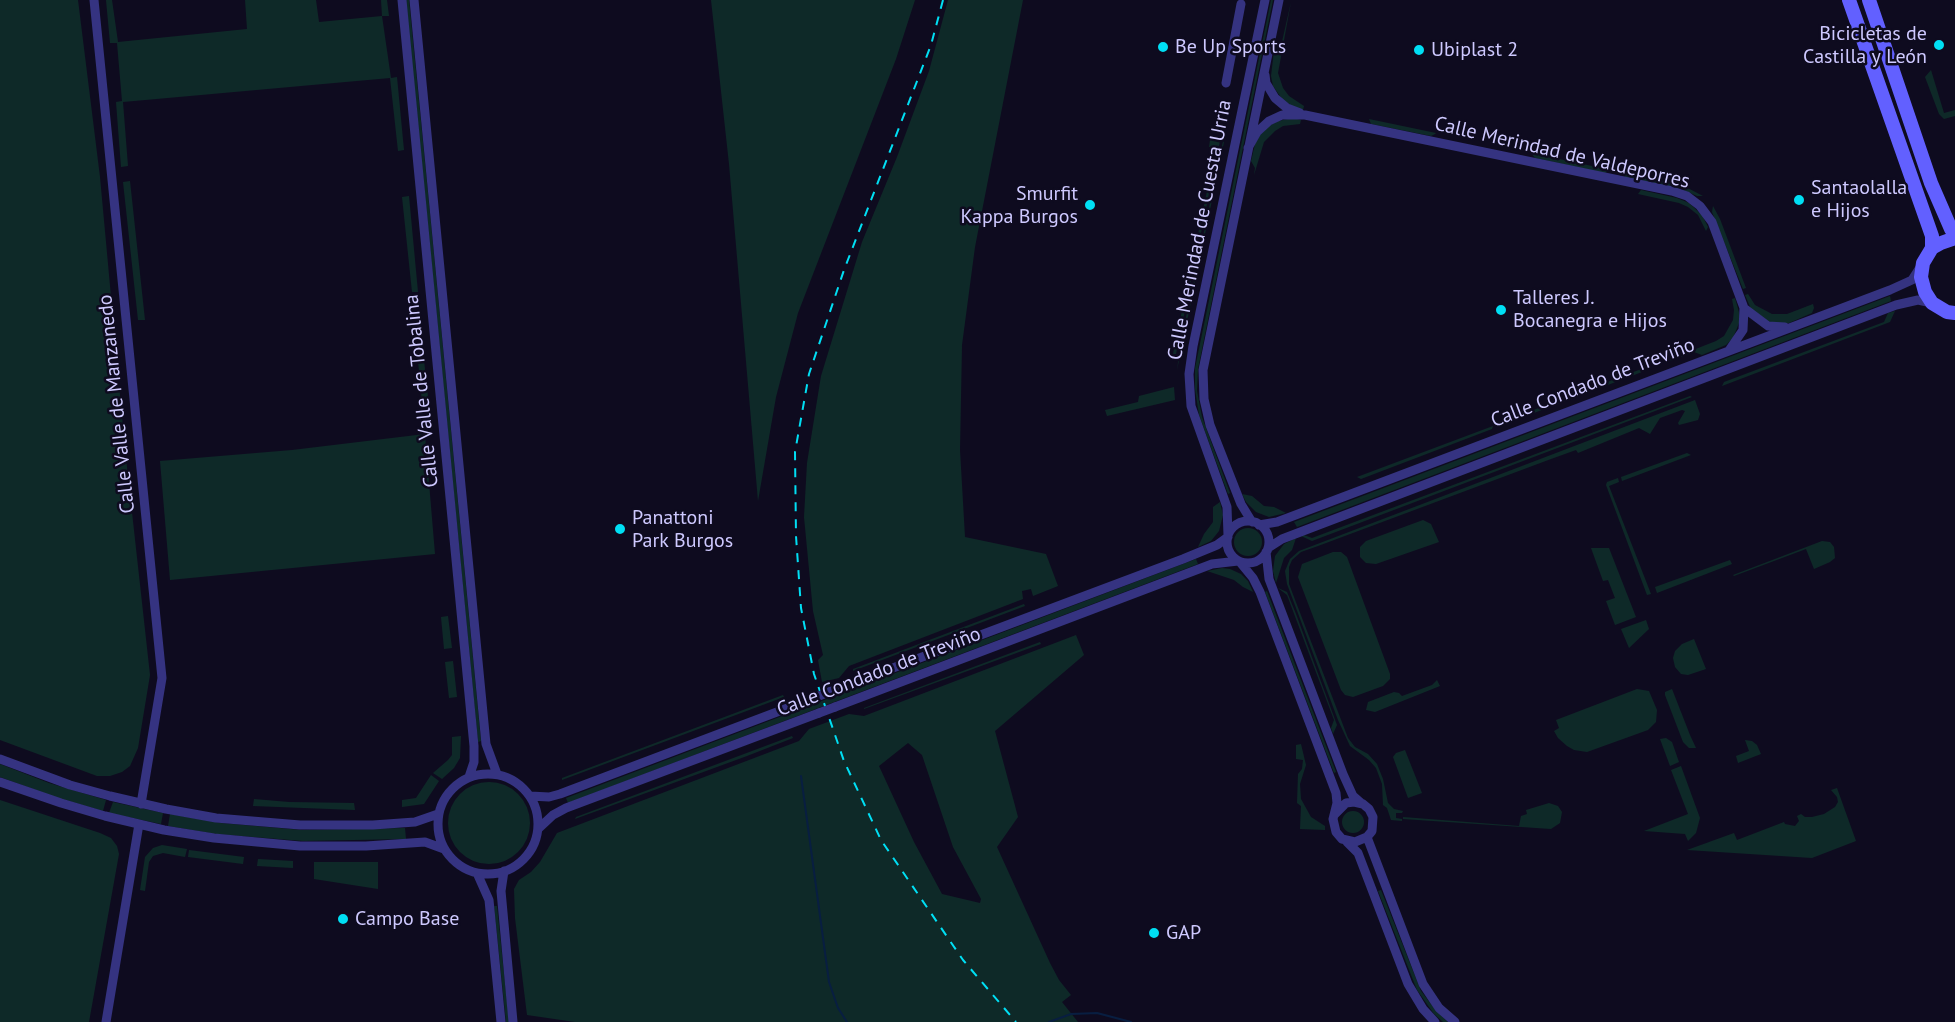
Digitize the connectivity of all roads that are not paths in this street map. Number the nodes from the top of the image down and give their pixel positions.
1 (94, 0) edge
2 (402, 0) edge
3 (414, 0) edge
4 (1265, 0) edge
5 (1279, 0) edge
6 (1850, 0) edge
7 (1869, 0) edge
8 (1241, 4) dead end
9 (1264, 71) junction
10 (1226, 83) dead end
11 (1305, 115) junction
12 (1248, 148) junction
13 (1955, 233) edge
14 (1955, 238) edge
15 (1929, 252) junction
16 (1932, 303) junction
17 (1744, 308) junction
18 (1954, 314) edge
19 (1793, 327) junction
20 (1726, 352) junction
21 (1256, 523) junction
22 (1228, 536) junction
23 (1267, 550) junction
24 (1238, 561) junction
25 (0, 759) edge
26 (497, 774) junction
27 (469, 777) junction
28 (0, 782) edge
29 (530, 796) junction
30 (141, 804) junction
31 (1363, 804) junction
32 (1335, 813) junction
33 (438, 814) junction
34 (138, 824) junction
35 (538, 829) junction
36 (1367, 837) junction
37 (1342, 839) junction
38 (444, 849) junction
39 (504, 871) junction
40 (477, 873) junction
41 (106, 1022) edge
42 (501, 1022) edge
43 (513, 1022) edge
44 (1435, 1022) edge
45 (1455, 1022) edge

1 - 30 street, Calle Valle de Manzanedo
2 - 27 street, Calle Valle de Tobalina
3 - 26 street, Calle Valle de Tobalina
4 - 22 street, Calle Merindad de Cuesta Urria
5 - 9 street, Calle Merindad de Cuesta Urria
6 - 15 main road
7 - 13 main road
8 - 10 street
9 - 11 street, Calle Merindad de Valdeporres
9 - 12 street, Calle Merindad de Cuesta Urria
11 - 12 street, Calle Merindad de Valdeporres
11 - 17 street, Calle Merindad de Valdeporres
12 - 21 street, Calle Merindad de Cuesta Urria
14 - 15 main road
15 - 16 main road
15 - 19 street, Calle Condado de Treviño
16 - 18 main road
16 - 23 street, Calle Condado de Treviño
17 - 19 street
17 - 20 street, Calle Merindad de Valdeporres
19 - 20 street, Calle Condado de Treviño
20 - 21 street, Calle Condado de Treviño
21 - 22 street
21 - 23 street
22 - 24 street
22 - 29 street, Calle Condado de Treviño, bridge
23 - 24 street
23 - 31 street
24 - 32 street
24 - 35 street, Calle Condado de Treviño, bridge
25 - 30 street
26 - 27 street
26 - 29 street
27 - 33 street
28 - 34 street
29 - 35 street
30 - 33 street
31 - 32 street
31 - 36 street
32 - 37 street
33 - 38 street
34 - 38 street
34 - 41 street
35 - 39 street
36 - 37 street
36 - 45 street
37 - 44 street
38 - 40 street
39 - 40 street
39 - 43 street
40 - 42 street

